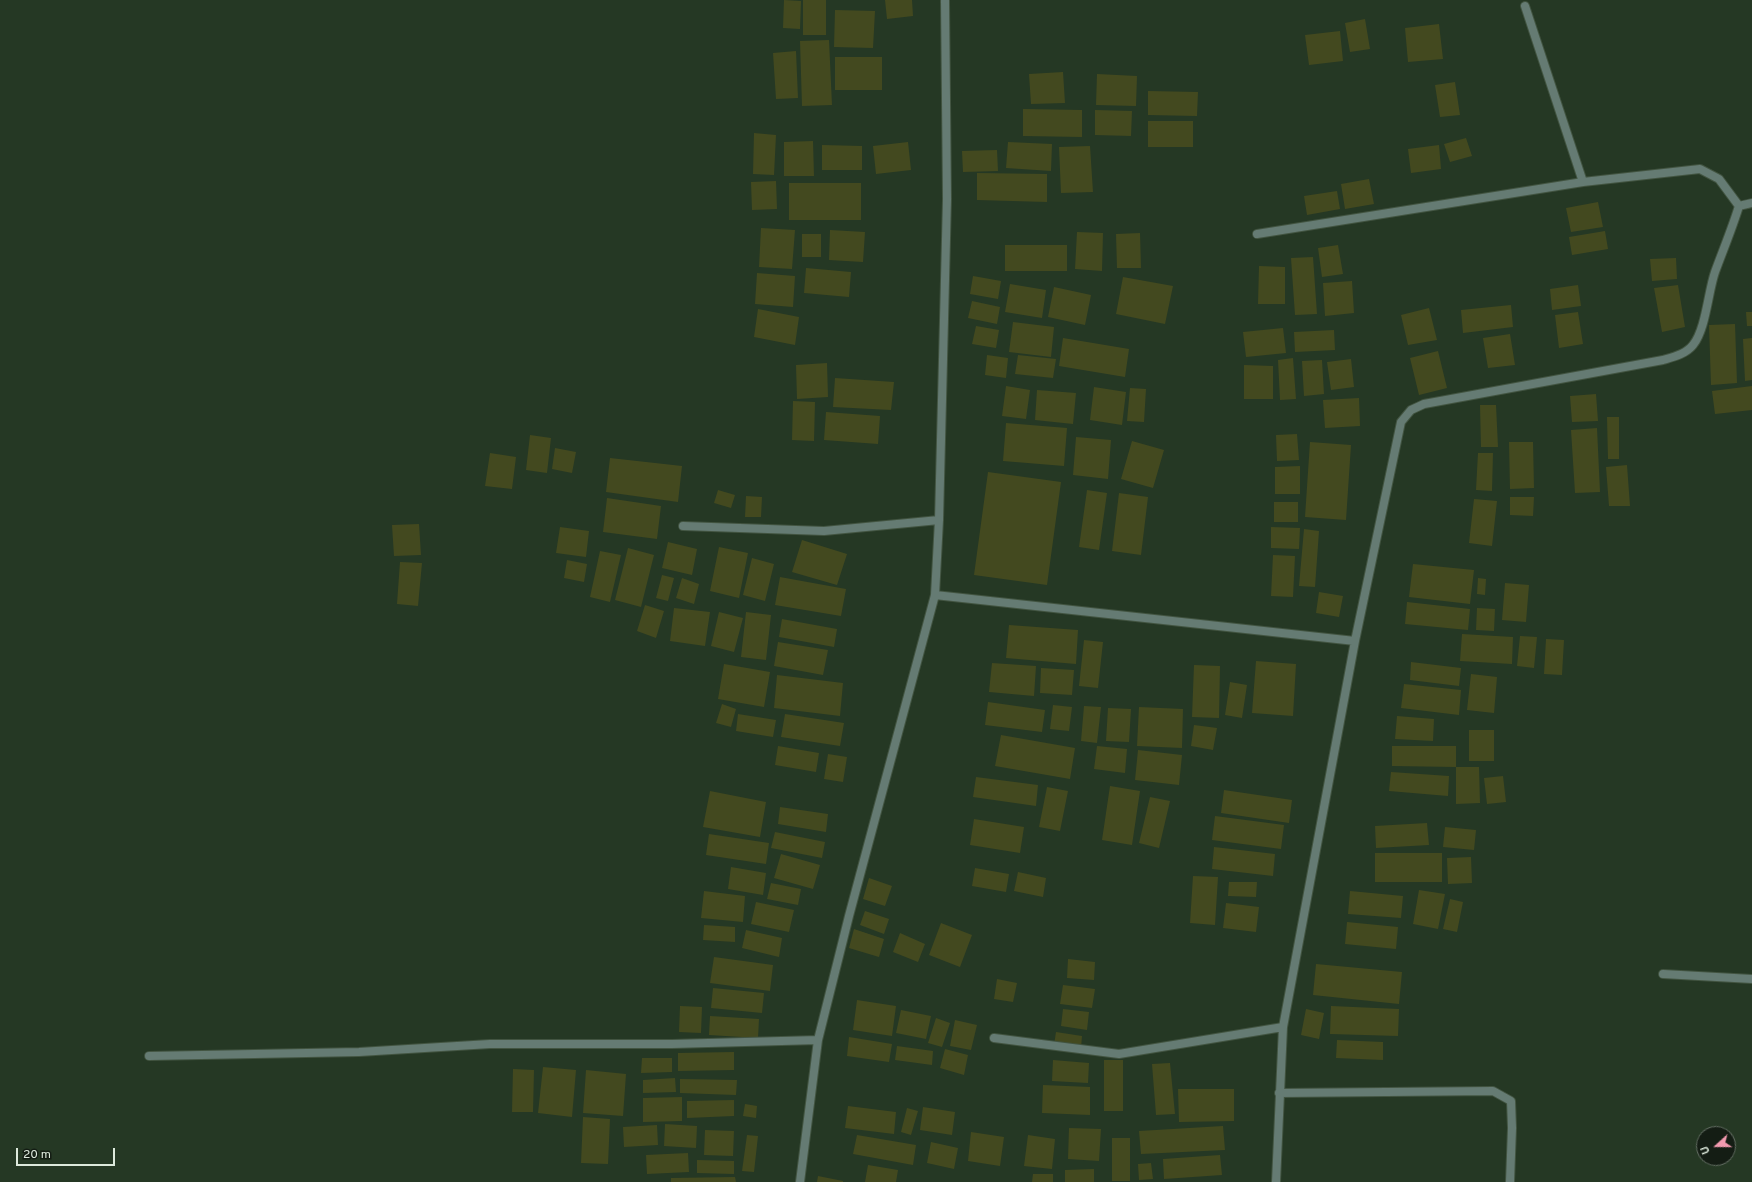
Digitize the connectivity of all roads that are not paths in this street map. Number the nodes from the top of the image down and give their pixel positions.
1 (945, 0) edge
2 (1525, 6) dead end
3 (1583, 182) junction
4 (1752, 203) edge
5 (1739, 206) junction
6 (1257, 234) dead end
7 (939, 520) junction
8 (682, 526) dead end
9 (935, 595) junction
10 (1355, 641) junction
11 (1663, 974) dead end
12 (1752, 979) edge
13 (1283, 1027) junction
14 (994, 1038) dead end
15 (818, 1040) junction
16 (150, 1056) dead end
17 (1279, 1094) junction
18 (800, 1182) edge
19 (1276, 1182) edge
20 (1510, 1182) edge

1 - 7 street
2 - 3 street
3 - 5 street
3 - 6 street
4 - 5 street
5 - 10 street
7 - 8 street
7 - 9 street
9 - 10 street
9 - 15 street
10 - 13 street
11 - 12 street
13 - 14 street
13 - 17 street
15 - 16 street
15 - 18 street
17 - 19 street
17 - 20 street

